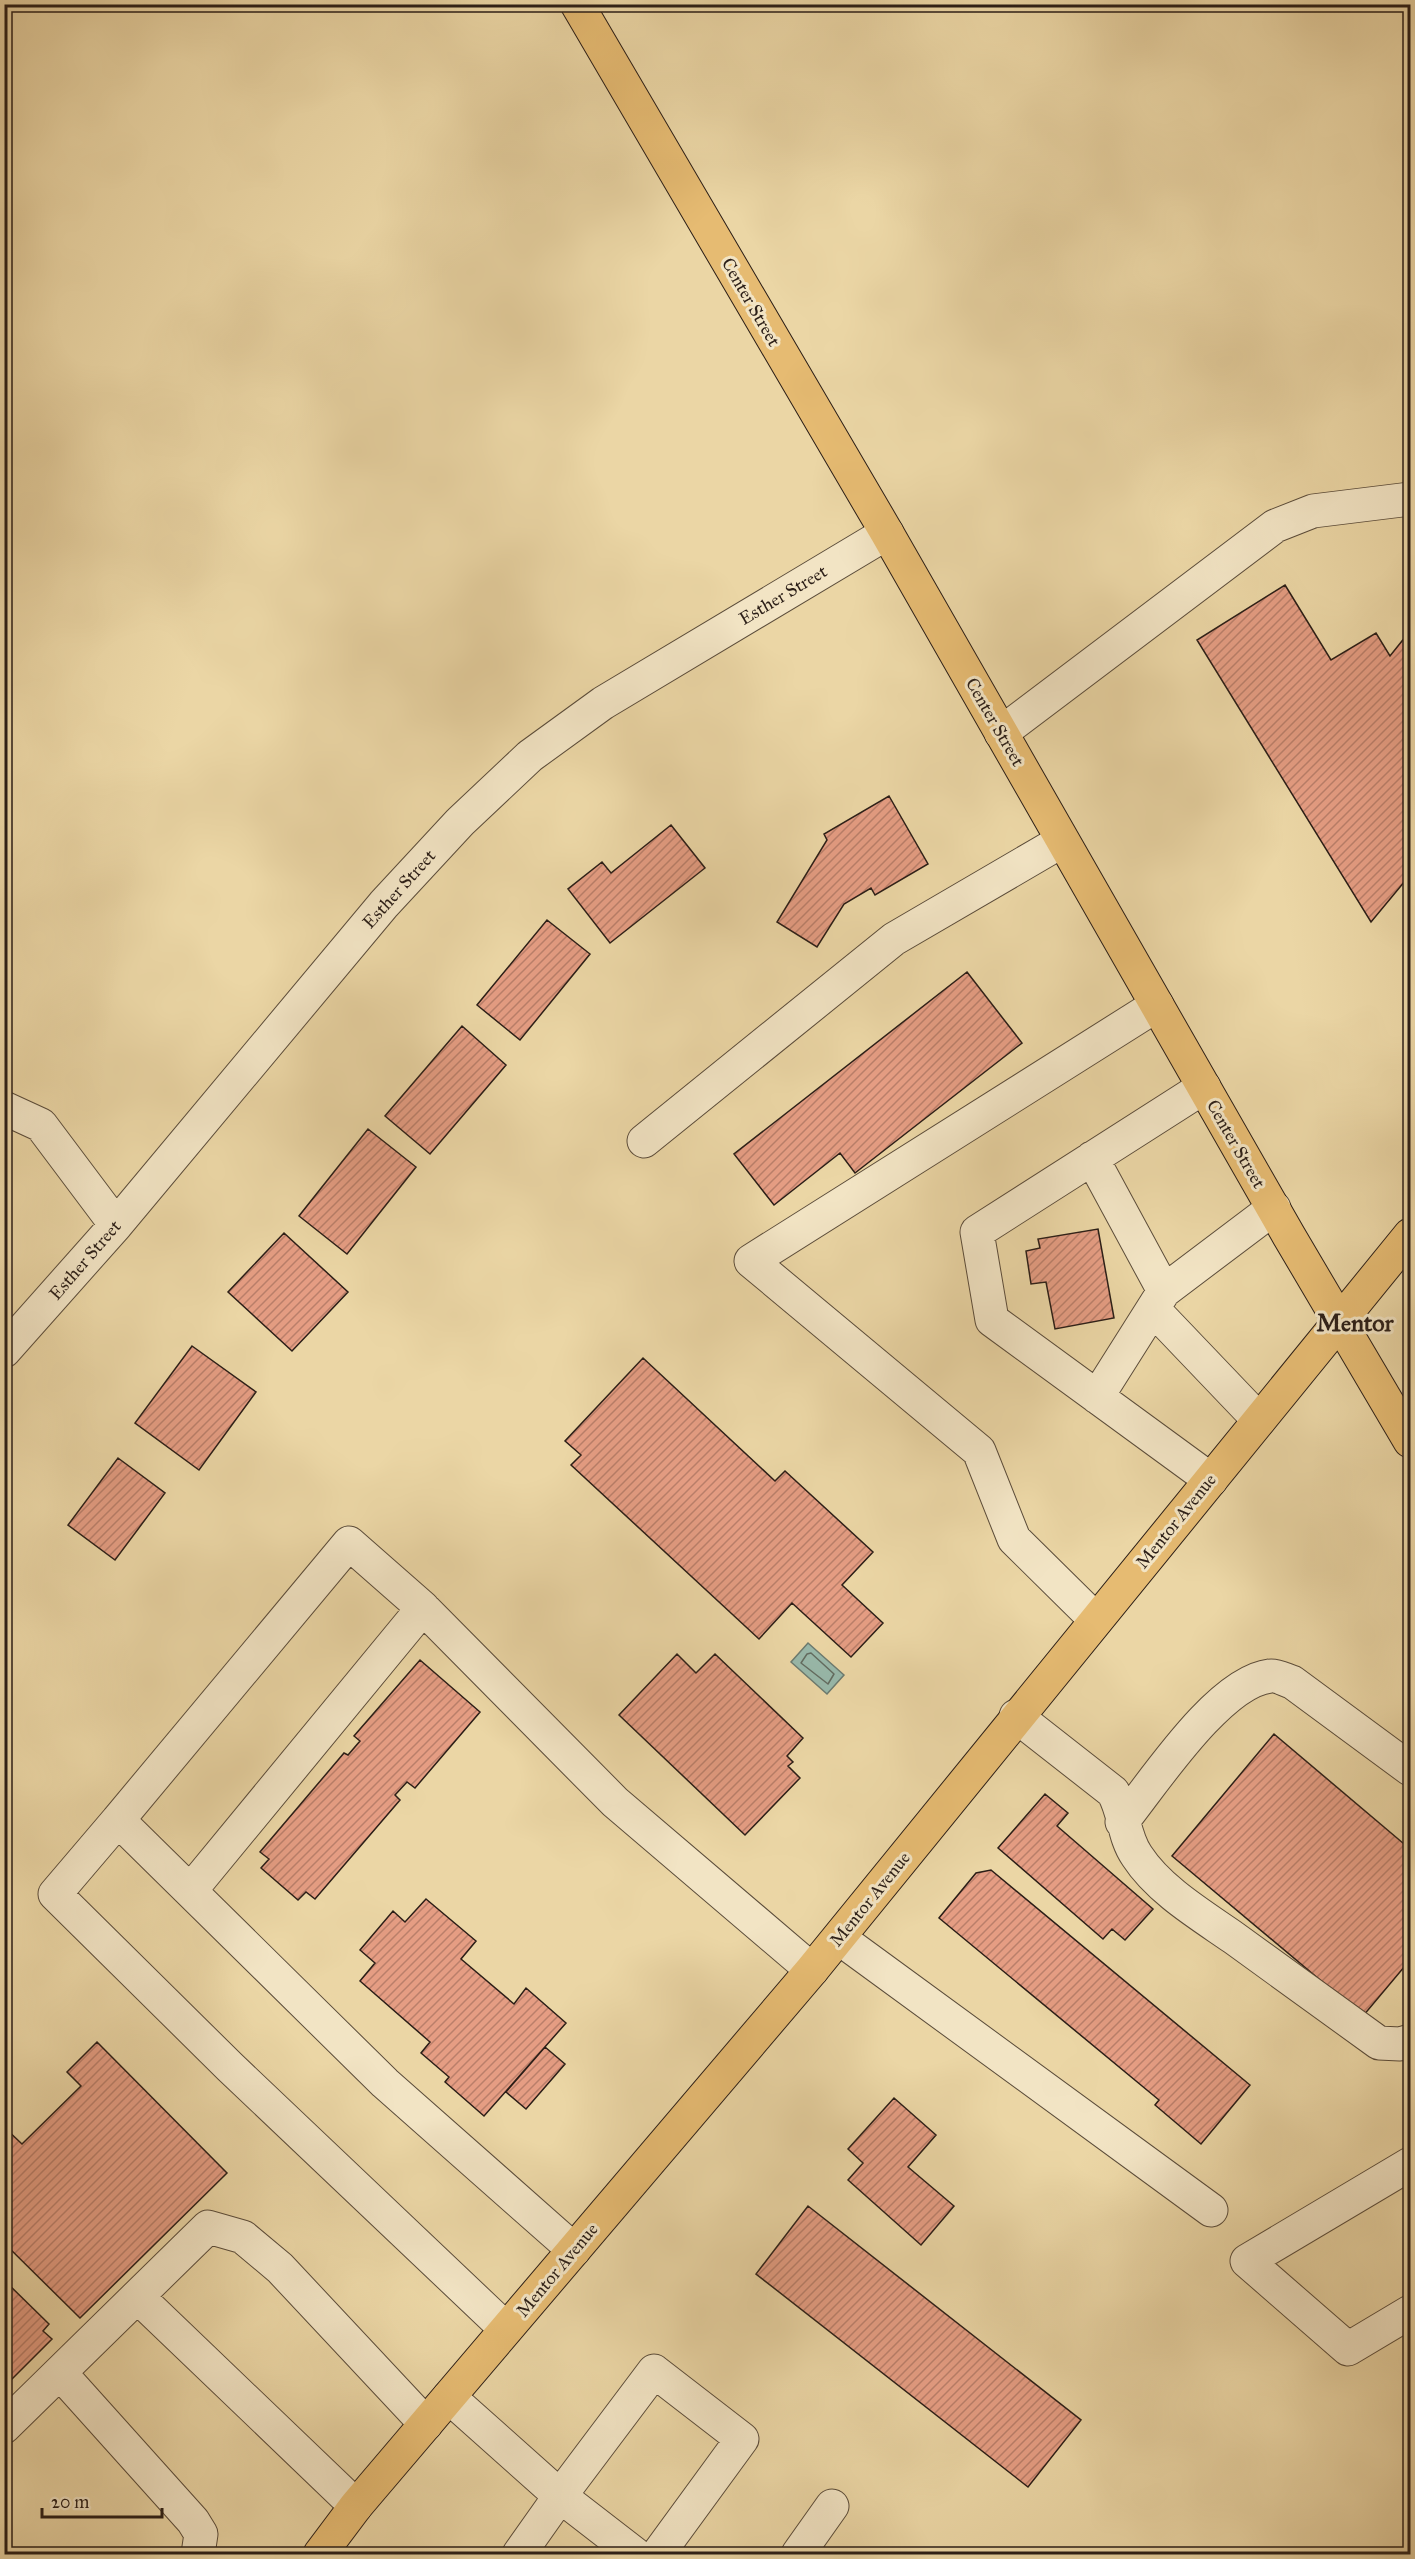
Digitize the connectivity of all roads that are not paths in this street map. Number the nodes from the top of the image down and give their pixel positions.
1 (577, 4) edge
2 (1410, 499) edge
3 (887, 533) junction
4 (1001, 734) junction
5 (1062, 841) junction
6 (1156, 1005) junction
7 (1204, 1087) junction
8 (4, 1108) edge
9 (644, 1141) dead end
10 (1092, 1158) junction
11 (1274, 1208) junction
12 (116, 1225) junction
13 (1410, 1235) edge
14 (1158, 1300) junction
15 (1341, 1320) junction
16 (4, 1351) edge
17 (1097, 1397) junction
18 (1259, 1420) junction
19 (1410, 1441) edge
20 (1210, 1480) junction
21 (423, 1608) junction
22 (1096, 1620) junction
23 (1016, 1716) junction
24 (1410, 1769) edge
25 (118, 1820) junction
26 (1122, 1822) junction
27 (190, 1891) junction
28 (838, 1938) junction
29 (812, 1970) junction
30 (1410, 2041) edge
31 (1410, 2164) edge
32 (1211, 2210) dead end
33 (574, 2250) junction
34 (138, 2297) junction
35 (1410, 2312) edge
36 (506, 2329) junction
37 (61, 2374) junction
38 (449, 2397) junction
39 (426, 2424) junction
40 (4, 2427) edge
41 (560, 2496) junction
42 (356, 2506) junction
43 (832, 2506) dead end
44 (198, 2554) edge
45 (320, 2554) edge
46 (519, 2554) edge
47 (635, 2554) edge
48 (658, 2554) edge
49 (798, 2554) edge

1 - 3 main road, Center Street
2 - 4 street
3 - 4 main road, Center Street
3 - 12 street, Esther Street
4 - 5 main road, Center Street
5 - 6 main road, Center Street
5 - 9 street
6 - 7 main road, Center Street
6 - 22 street
7 - 10 street
7 - 11 main road, Center Street
8 - 12 street
10 - 14 street
10 - 17 street
11 - 14 street
11 - 15 main road, Center Street
12 - 16 street, Esther Street
13 - 15 main road, Mentor Avenue
14 - 17 street
14 - 18 street
15 - 18 main road, Mentor Avenue
15 - 19 main road, Center Street
17 - 20 street
18 - 20 main road, Mentor Avenue
20 - 22 main road, Mentor Avenue
21 - 25 street
21 - 27 street
21 - 29 street
22 - 23 main road, Mentor Avenue
23 - 26 street
23 - 28 main road, Mentor Avenue
24 - 26 street
25 - 27 street
25 - 36 street
26 - 30 street
27 - 33 street
28 - 29 main road, Mentor Avenue
28 - 32 street
29 - 33 main road, Mentor Avenue
31 - 35 street
33 - 36 main road, Mentor Avenue
34 - 37 street
34 - 39 street
34 - 42 street
36 - 38 main road, Mentor Avenue
37 - 40 street
37 - 44 street
38 - 39 main road, Mentor Avenue
38 - 41 street
39 - 42 main road, Mentor Avenue
41 - 46 street
41 - 47 street
41 - 48 street
42 - 45 main road, Mentor Avenue
43 - 49 street

